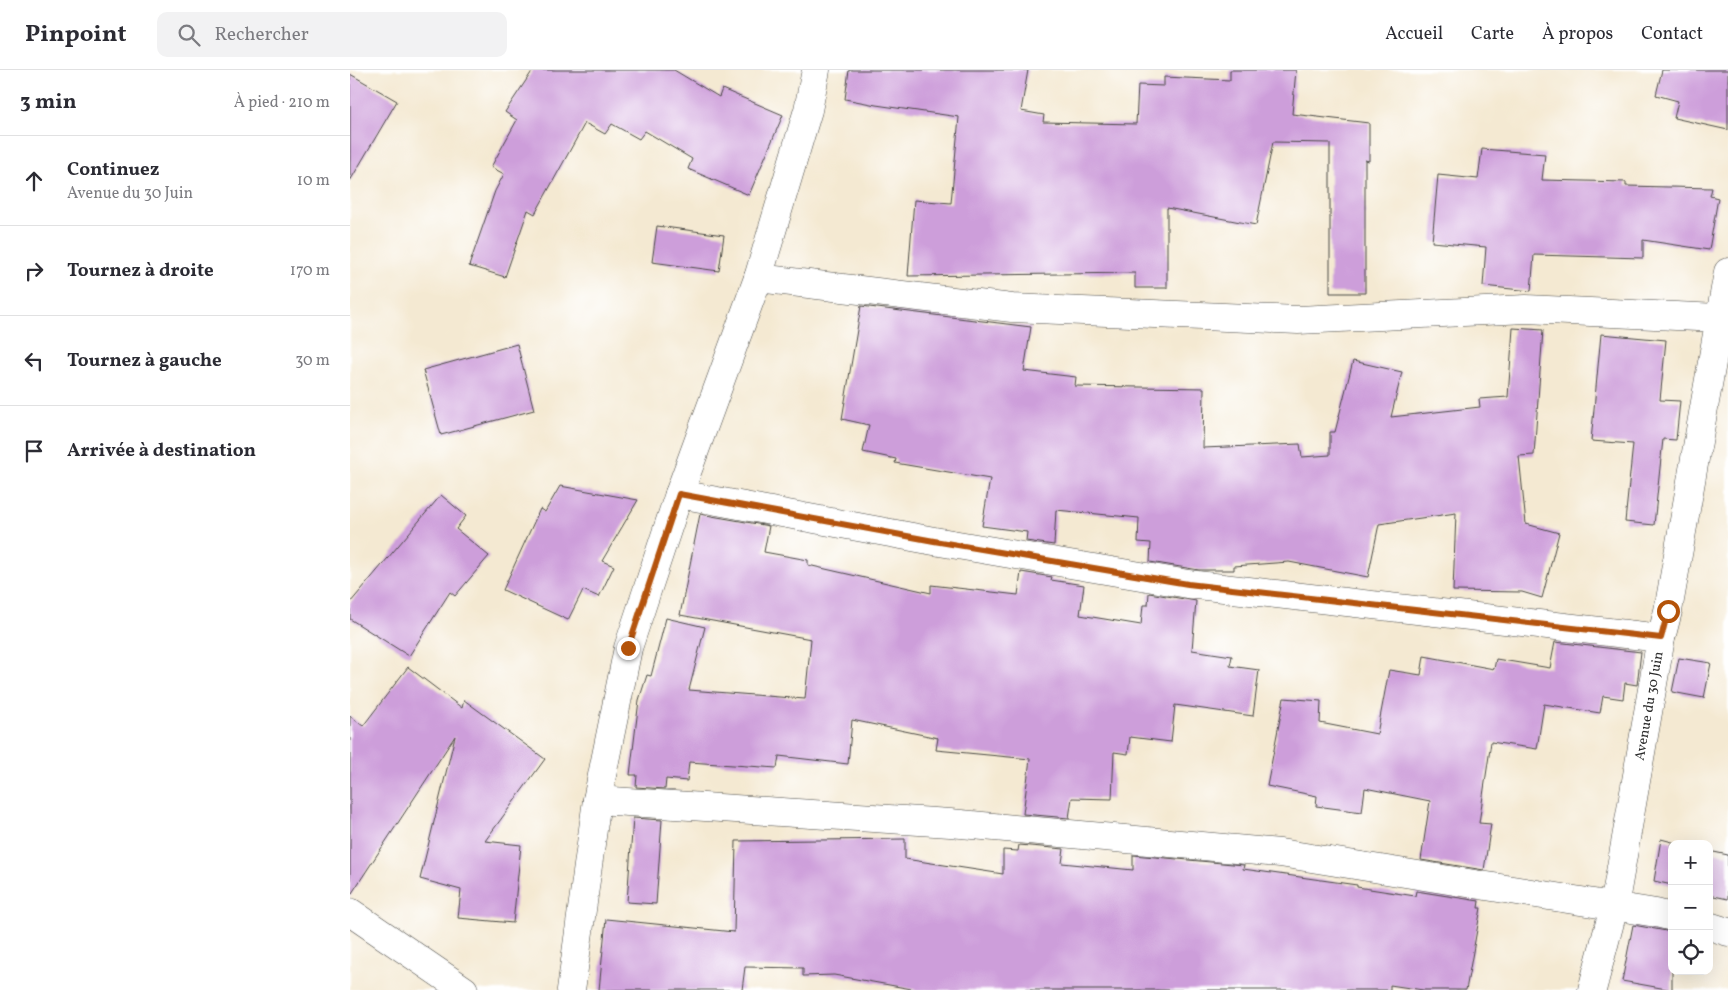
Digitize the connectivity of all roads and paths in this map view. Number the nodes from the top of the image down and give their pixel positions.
1 (816, 70) edge
2 (1728, 272) edge
3 (758, 278) junction
4 (1719, 318) junction
5 (679, 494) junction
6 (1661, 638) junction
7 (597, 800) junction
8 (1614, 907) junction
9 (350, 912) edge
10 (1668, 916) edge
11 (1713, 927) edge
12 (1728, 932) edge
13 (464, 990) edge
14 (571, 990) edge
15 (1592, 990) edge

1 - 3 street
2 - 4 street, Avenue du 30 Juin
3 - 4 street
3 - 5 street
4 - 6 street, Avenue du 30 Juin
5 - 6 street
5 - 7 street
6 - 8 street, Avenue du 30 Juin
7 - 8 street
7 - 14 street
8 - 10 street
8 - 15 street, Avenue du 30 Juin
9 - 13 street
11 - 12 street

